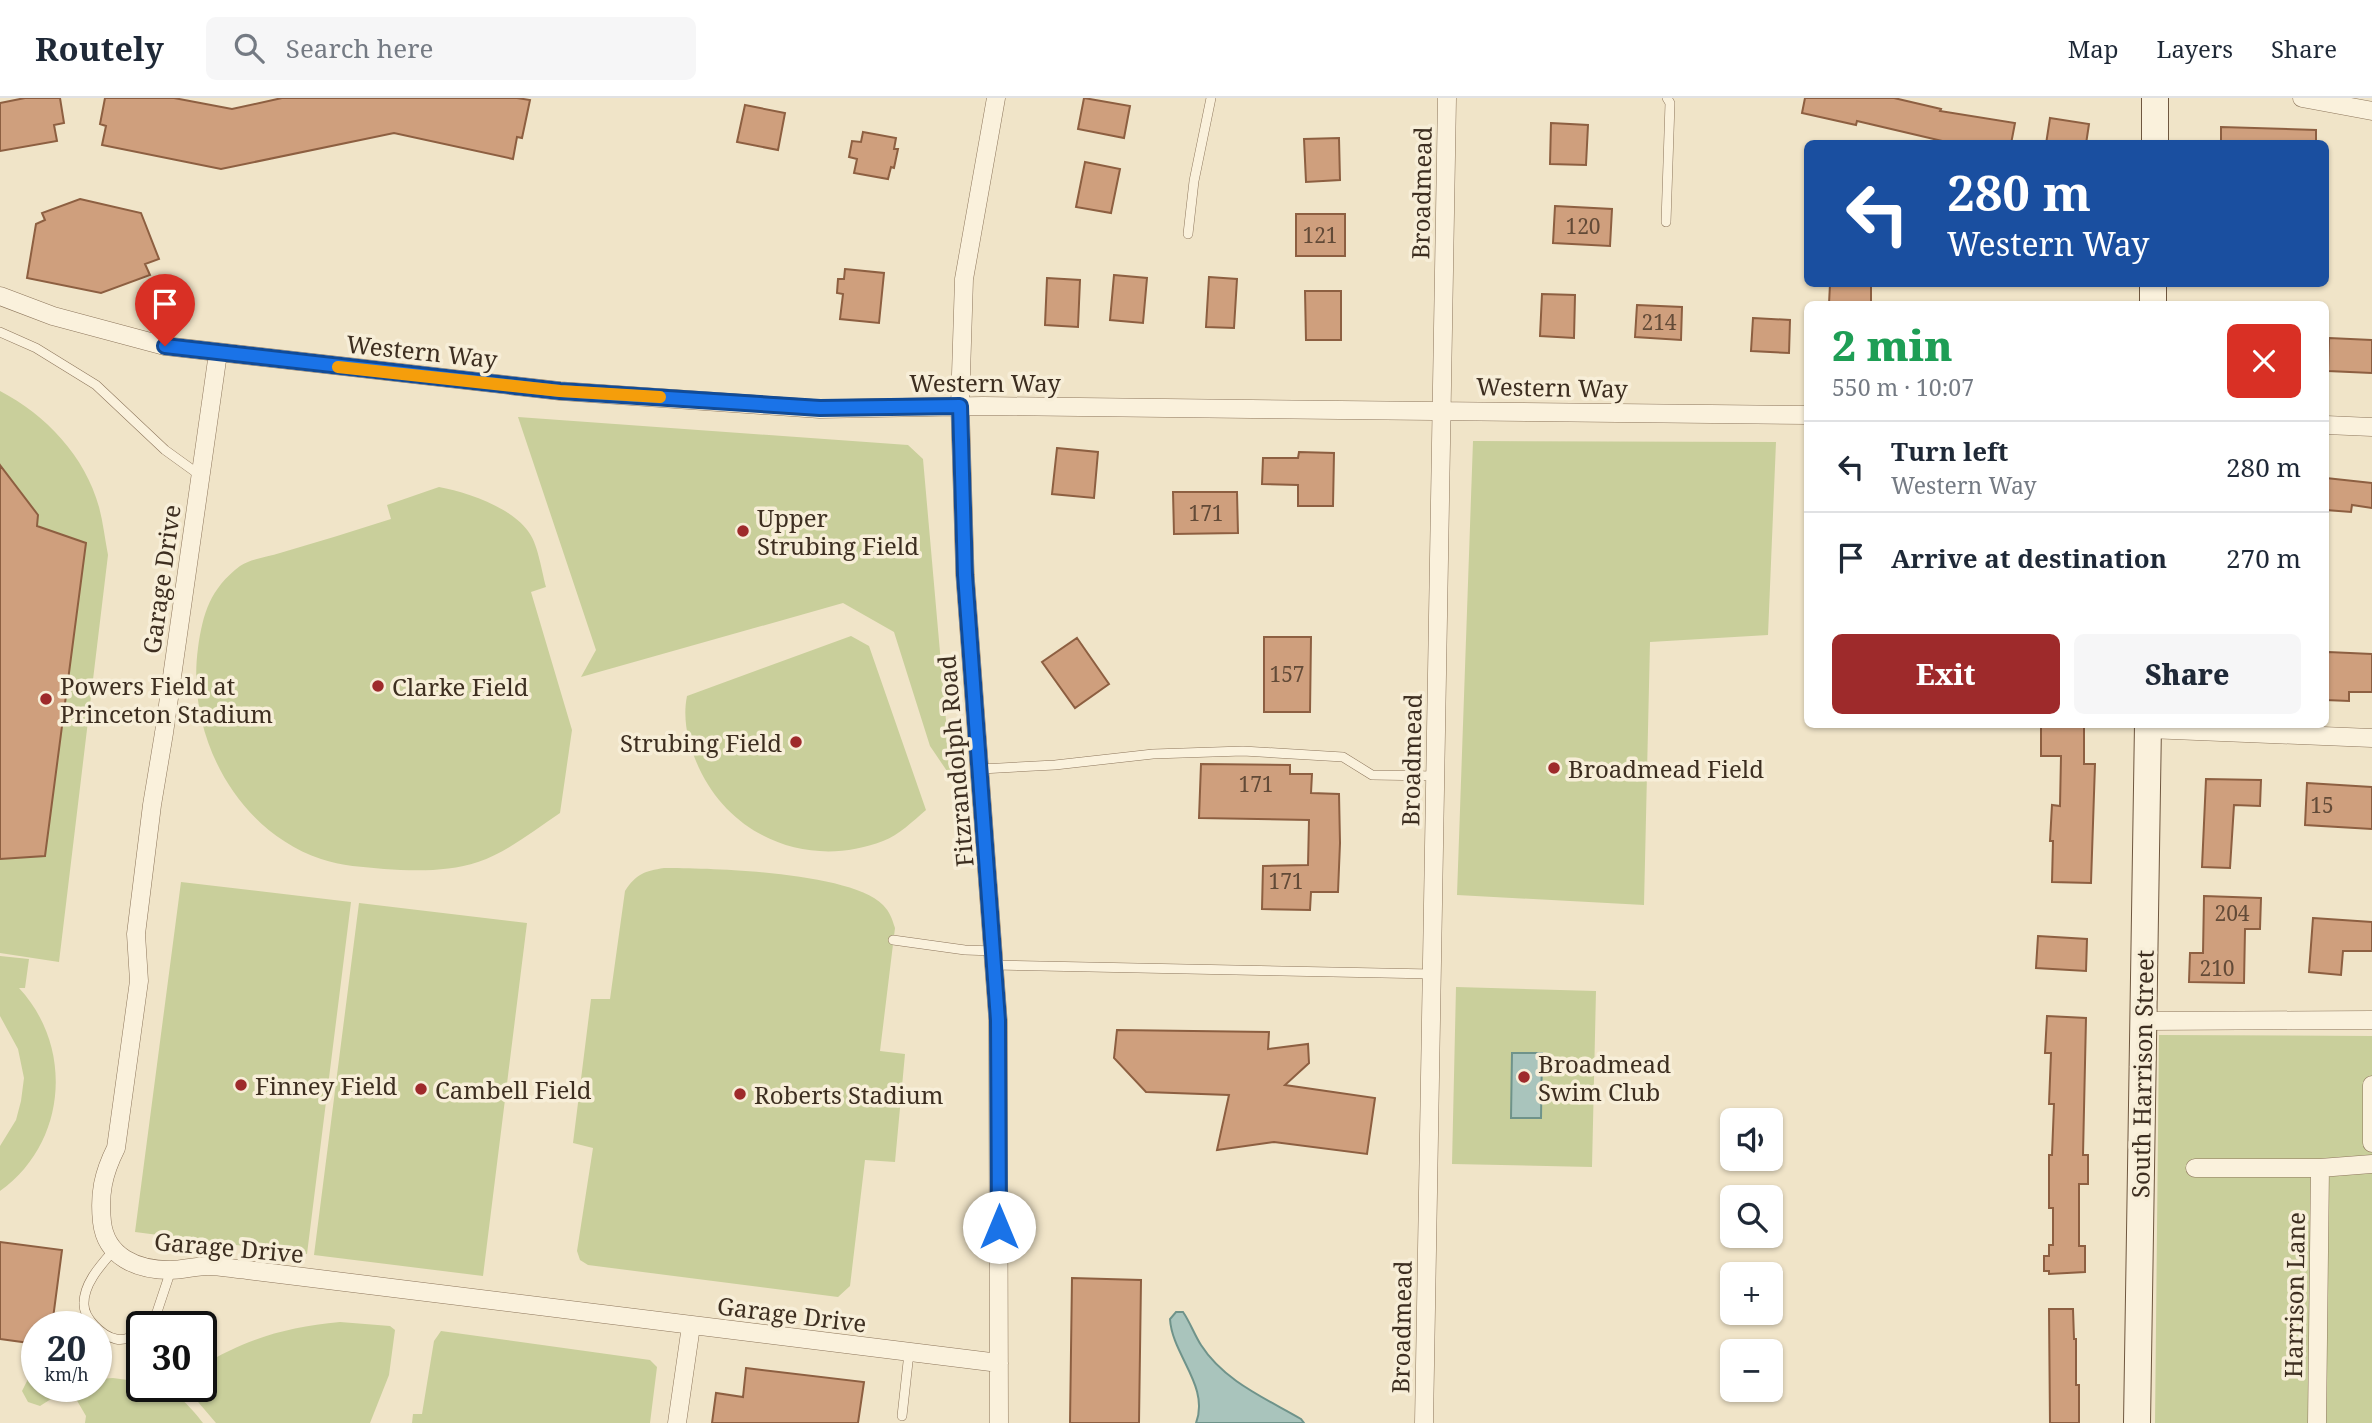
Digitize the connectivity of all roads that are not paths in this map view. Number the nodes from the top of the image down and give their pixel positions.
1 (996, 98) edge
2 (1211, 98) edge
3 (1447, 98) edge
4 (1667, 98) edge
5 (2155, 98) edge
6 (2302, 98) edge
7 (2372, 111) edge
8 (2155, 140) edge
9 (1666, 222) dead end
10 (1188, 234) dead end
11 (0, 296) edge
12 (0, 332) edge
13 (218, 353) junction
14 (960, 406) junction
15 (1441, 410) junction
16 (1804, 415) edge
17 (2329, 425) edge
18 (2372, 427) edge
19 (201, 475) junction
20 (2148, 728) edge
21 (2168, 728) edge
22 (2372, 738) edge
23 (981, 769) junction
24 (1435, 776) junction
25 (893, 940) dead end
26 (995, 958) junction
27 (1432, 974) junction
28 (2372, 1020) edge
29 (2143, 1021) junction
30 (2372, 1085) edge
31 (2372, 1143) edge
32 (2372, 1164) edge
33 (2195, 1168) dead end
34 (2320, 1168) junction
35 (113, 1251) junction
36 (171, 1270) junction
37 (157, 1311) edge
38 (691, 1326) junction
39 (126, 1338) edge
40 (909, 1353) junction
41 (999, 1363) junction
42 (902, 1416) dead end
43 (677, 1423) edge
44 (999, 1423) edge
45 (1424, 1423) edge
46 (2137, 1423) edge
47 (2317, 1423) edge

1 - 14 street, Fitzrandolph Road
2 - 10 lane
3 - 15 street, Broadmead
4 - 9 lane
5 - 8 street
6 - 7 street
11 - 13 street, Western Way
12 - 19 lane
13 - 14 street, Western Way
13 - 19 street, Garage Drive
14 - 15 street, Western Way
14 - 23 street, Fitzrandolph Road
15 - 16 street, Western Way
15 - 24 street, Broadmead
17 - 18 street
19 - 35 street, Garage Drive
20 - 29 street, South Harrison Street
21 - 22 street
23 - 24 lane
23 - 26 street, Fitzrandolph Road
24 - 27 street, Broadmead
25 - 26 lane
26 - 27 lane
26 - 41 street, Fitzrandolph Road
27 - 45 street, Broadmead
28 - 29 street
29 - 46 street, South Harrison Street
30 - 31 street
32 - 34 street
33 - 34 street
34 - 47 street, Harrison Lane
35 - 36 street, Garage Drive
35 - 39 lane
36 - 37 lane
36 - 38 street, Garage Drive
38 - 40 street, Garage Drive
38 - 43 street
40 - 41 street, Garage Drive
40 - 42 lane
41 - 44 street, Fitzrandolph Road

